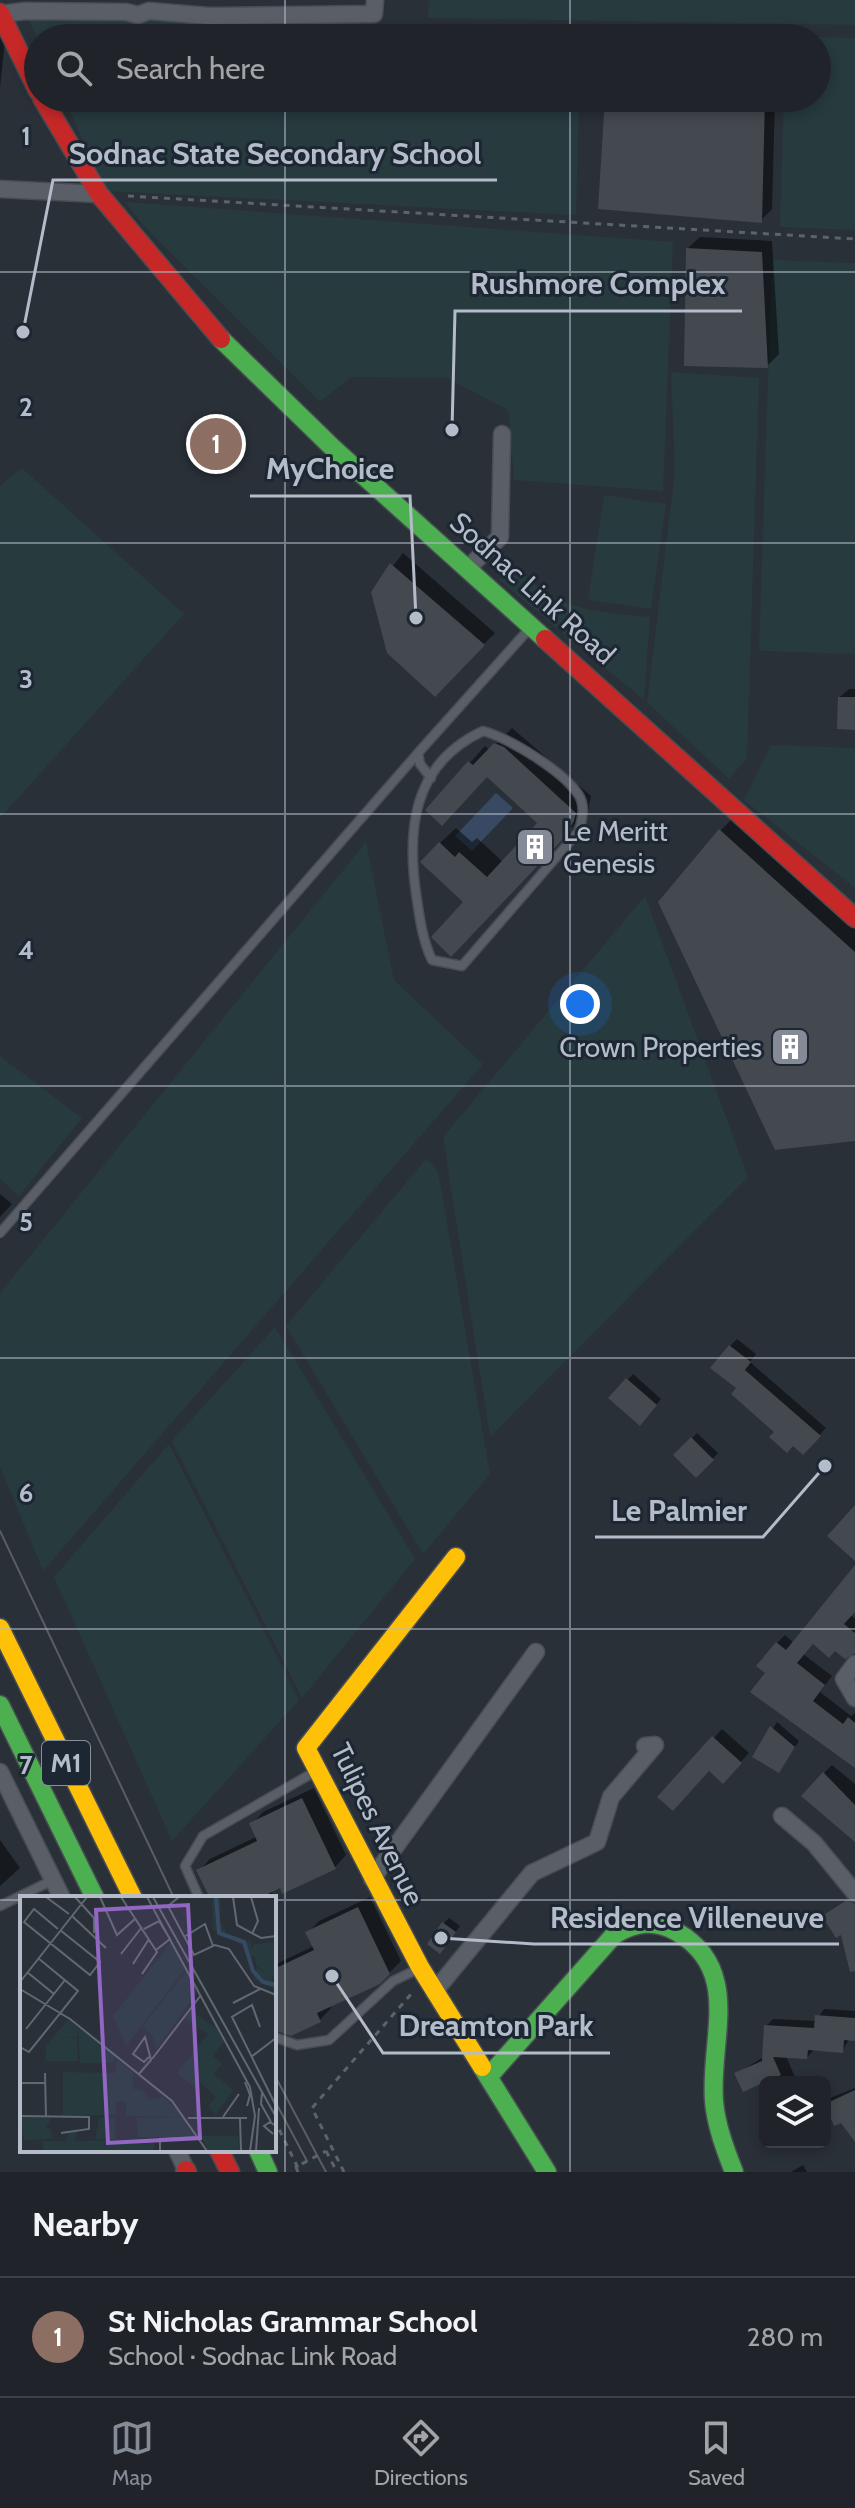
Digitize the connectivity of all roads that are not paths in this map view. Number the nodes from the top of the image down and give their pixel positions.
1 (16, 0) edge
2 (173, 0) edge
3 (375, 0) edge
4 (152, 5) edge
5 (123, 6) edge
6 (0, 14) edge
7 (209, 16) junction
8 (24, 63) edge
9 (50, 112) edge
10 (0, 189) edge
11 (99, 194) junction
12 (502, 434) dead end
13 (469, 567) junction
14 (533, 625) junction
15 (418, 753) junction
16 (431, 778) junction
17 (855, 918) edge
18 (0, 1233) edge
19 (456, 1557) dead end
20 (0, 1628) edge
21 (536, 1652) dead end
22 (855, 1664) edge
23 (855, 1698) edge
24 (0, 1705) edge
25 (645, 1746) dead end
26 (316, 1771) junction
27 (0, 1772) edge
28 (782, 1816) dead end
29 (372, 1879) junction
30 (53, 1880) junction
31 (855, 1893) edge
32 (20, 1896) edge
33 (20, 1896) edge
34 (61, 1896) edge
35 (94, 1896) edge
36 (132, 1896) edge
37 (198, 1896) edge
38 (0, 1906) edge
39 (427, 1979) junction
40 (276, 2038) edge
41 (489, 2076) junction
42 (178, 2152) edge
43 (220, 2152) edge
44 (259, 2152) edge
45 (186, 2171) edge
46 (230, 2172) edge
47 (268, 2172) edge
48 (547, 2172) edge
49 (734, 2172) edge

1 - 6 street
2 - 7 street
3 - 7 street
4 - 5 street
4 - 7 street
5 - 6 street
6 - 8 main road
9 - 11 main road, Sodnac Link Road
10 - 11 street
11 - 13 main road, Sodnac Link Road
12 - 13 street
13 - 14 main road, Sodnac Link Road
14 - 15 lane
14 - 17 main road, Sodnac Link Road
15 - 16 lane
15 - 18 lane
16 - 16 lane
19 - 26 main road, Tulipes Avenue
20 - 36 main road, M1
21 - 29 street
22 - 23 street
24 - 35 main road, M1
25 - 39 street
26 - 29 main road, Tulipes Avenue
26 - 37 lane
27 - 30 street
28 - 31 street
29 - 39 main road, Tulipes Avenue
30 - 33 lane
30 - 34 street
32 - 38 lane
39 - 40 lane
39 - 41 main road, Tulipes Avenue
41 - 48 main road, Tulipes Avenue
41 - 49 main road
42 - 45 street
43 - 46 main road
44 - 47 main road

